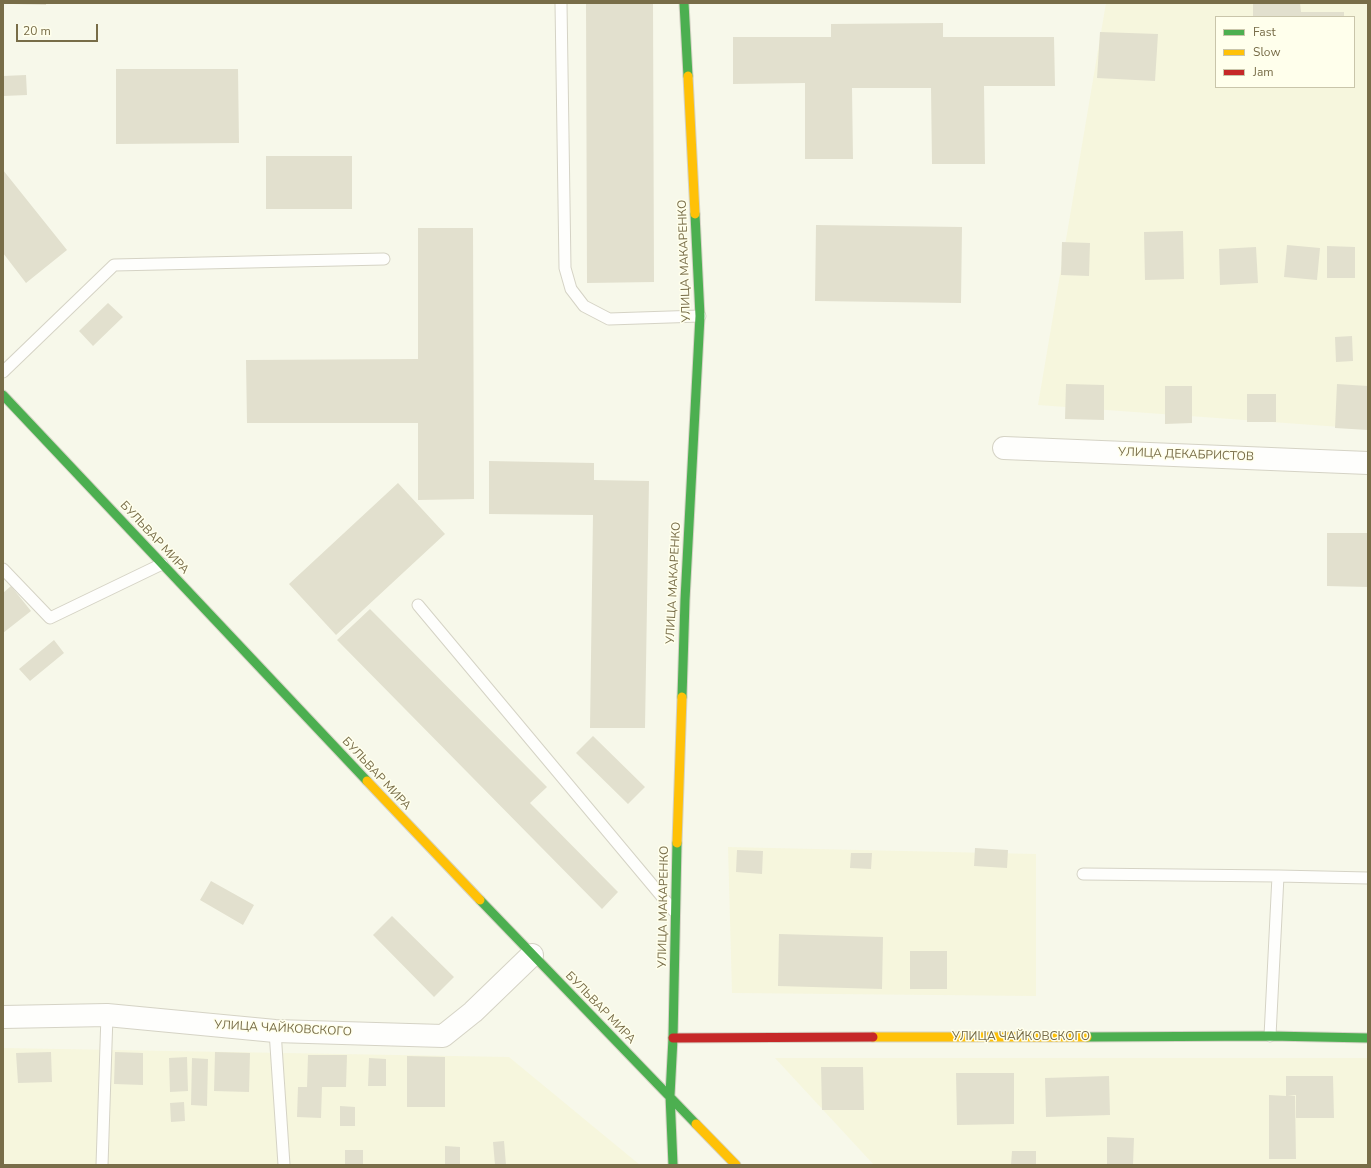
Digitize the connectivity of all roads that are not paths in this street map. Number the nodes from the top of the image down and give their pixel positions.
1 (561, 3) edge
2 (684, 3) edge
3 (384, 259) dead end
4 (700, 316) junction
5 (3, 372) edge
6 (3, 395) edge
7 (1004, 448) dead end
8 (1368, 463) edge
9 (162, 564) junction
10 (3, 569) edge
11 (418, 605) dead end
12 (1083, 874) dead end
13 (1278, 876) junction
14 (1368, 878) edge
15 (675, 913) junction
16 (532, 955) junction
17 (107, 1015) junction
18 (3, 1017) edge
19 (275, 1031) junction
20 (1270, 1036) junction
21 (673, 1038) junction
22 (1368, 1038) edge
23 (670, 1095) junction
24 (102, 1165) edge
25 (284, 1165) edge
26 (673, 1165) edge
27 (736, 1165) edge

1 - 4 lane
2 - 4 street, УЛИЦА МАКАРЕНКО
3 - 5 lane
4 - 15 street, УЛИЦА МАКАРЕНКО
6 - 9 street, БУЛЬВАР МИРА
7 - 8 street, УЛИЦА ДЕКАБРИСТОВ
9 - 10 lane
9 - 16 street, БУЛЬВАР МИРА
11 - 15 lane
12 - 13 lane
13 - 14 lane
13 - 20 lane
15 - 21 street, УЛИЦА МАКАРЕНКО
16 - 19 street, УЛИЦА ЧАЙКОВСКОГО
16 - 23 street, БУЛЬВАР МИРА
17 - 18 street, УЛИЦА ЧАЙКОВСКОГО
17 - 19 street, УЛИЦА ЧАЙКОВСКОГО
17 - 24 lane
19 - 25 lane
20 - 21 street, УЛИЦА ЧАЙКОВСКОГО
20 - 22 street, УЛИЦА ЧАЙКОВСКОГО
21 - 23 street, УЛИЦА МАКАРЕНКО
23 - 26 street, УЛИЦА МАКАРЕНКО
23 - 27 street, БУЛЬВАР МИРА

